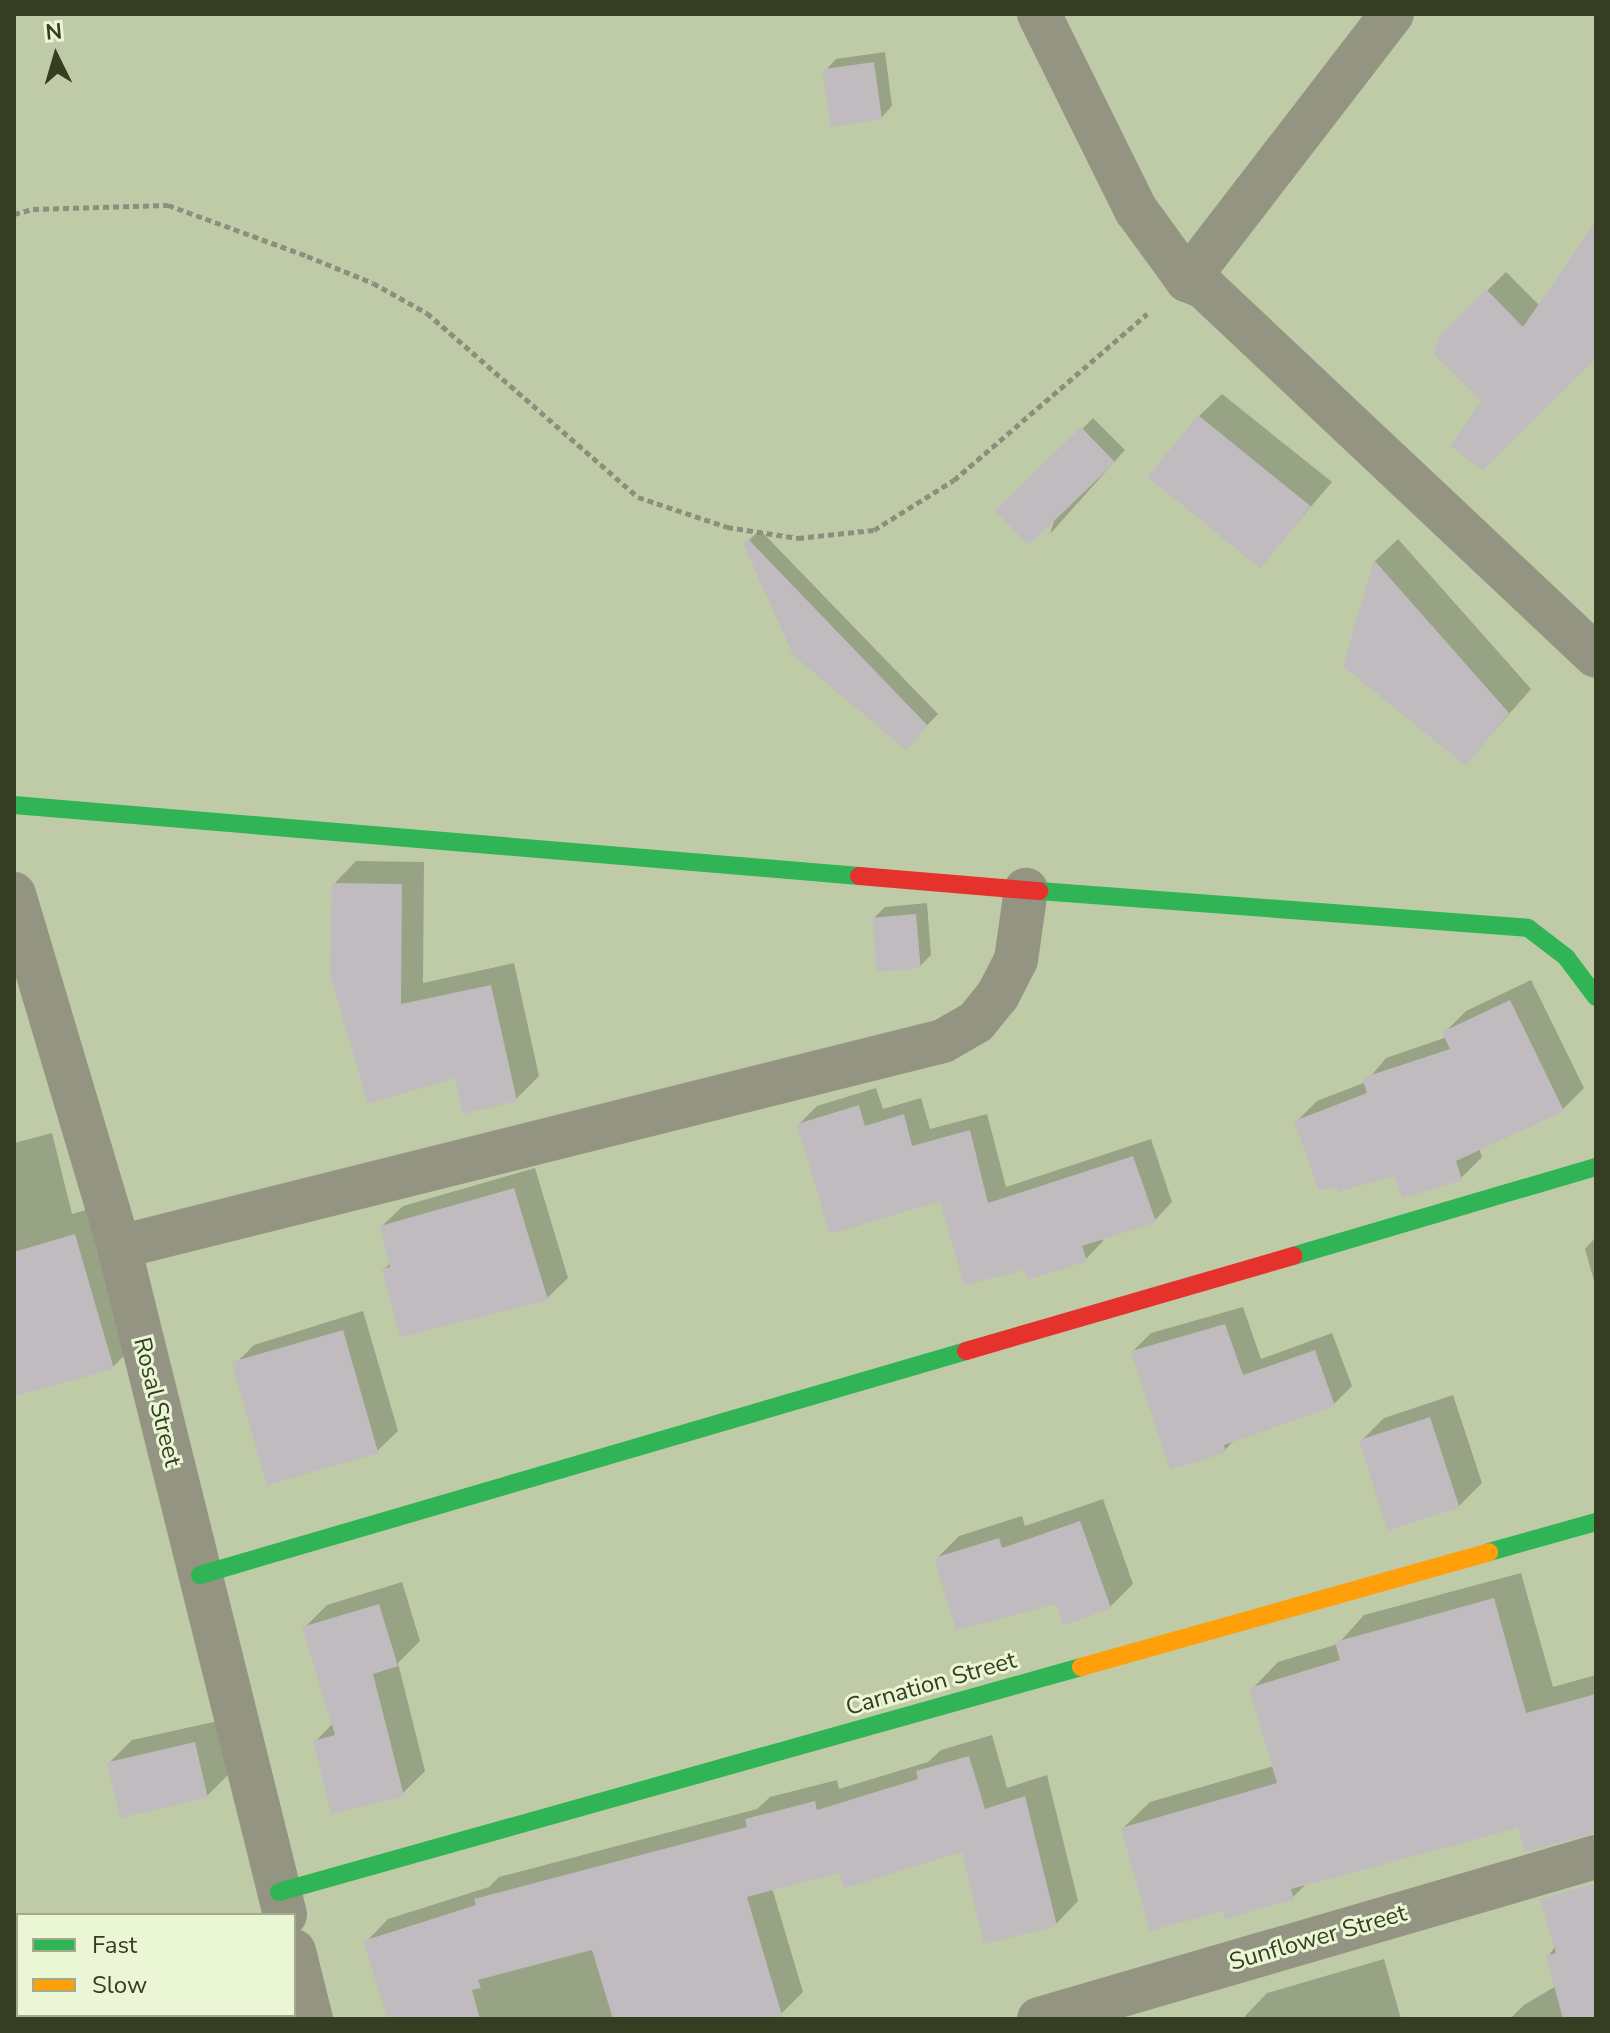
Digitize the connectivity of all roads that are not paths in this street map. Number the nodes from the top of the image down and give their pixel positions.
1 (1039, 14) edge
2 (1392, 14) edge
3 (1187, 280) junction
4 (1596, 656) edge
5 (14, 805) edge
6 (1026, 890) junction
7 (14, 894) edge
8 (1596, 997) edge
9 (1596, 1167) edge
10 (119, 1247) junction
11 (1596, 1522) edge
12 (200, 1575) junction
13 (1596, 1857) edge
14 (282, 1903) edge
15 (296, 1959) edge
16 (311, 2019) edge
17 (1039, 2019) edge

1 - 3 street
2 - 3 street
3 - 4 street
5 - 6 street
6 - 8 street
6 - 10 street
7 - 10 street, Rosal Street
9 - 12 street
10 - 12 street, Rosal Street
11 - 14 street, Carnation Street
12 - 14 street, Rosal Street
13 - 17 street, Sunflower Street
15 - 16 street

